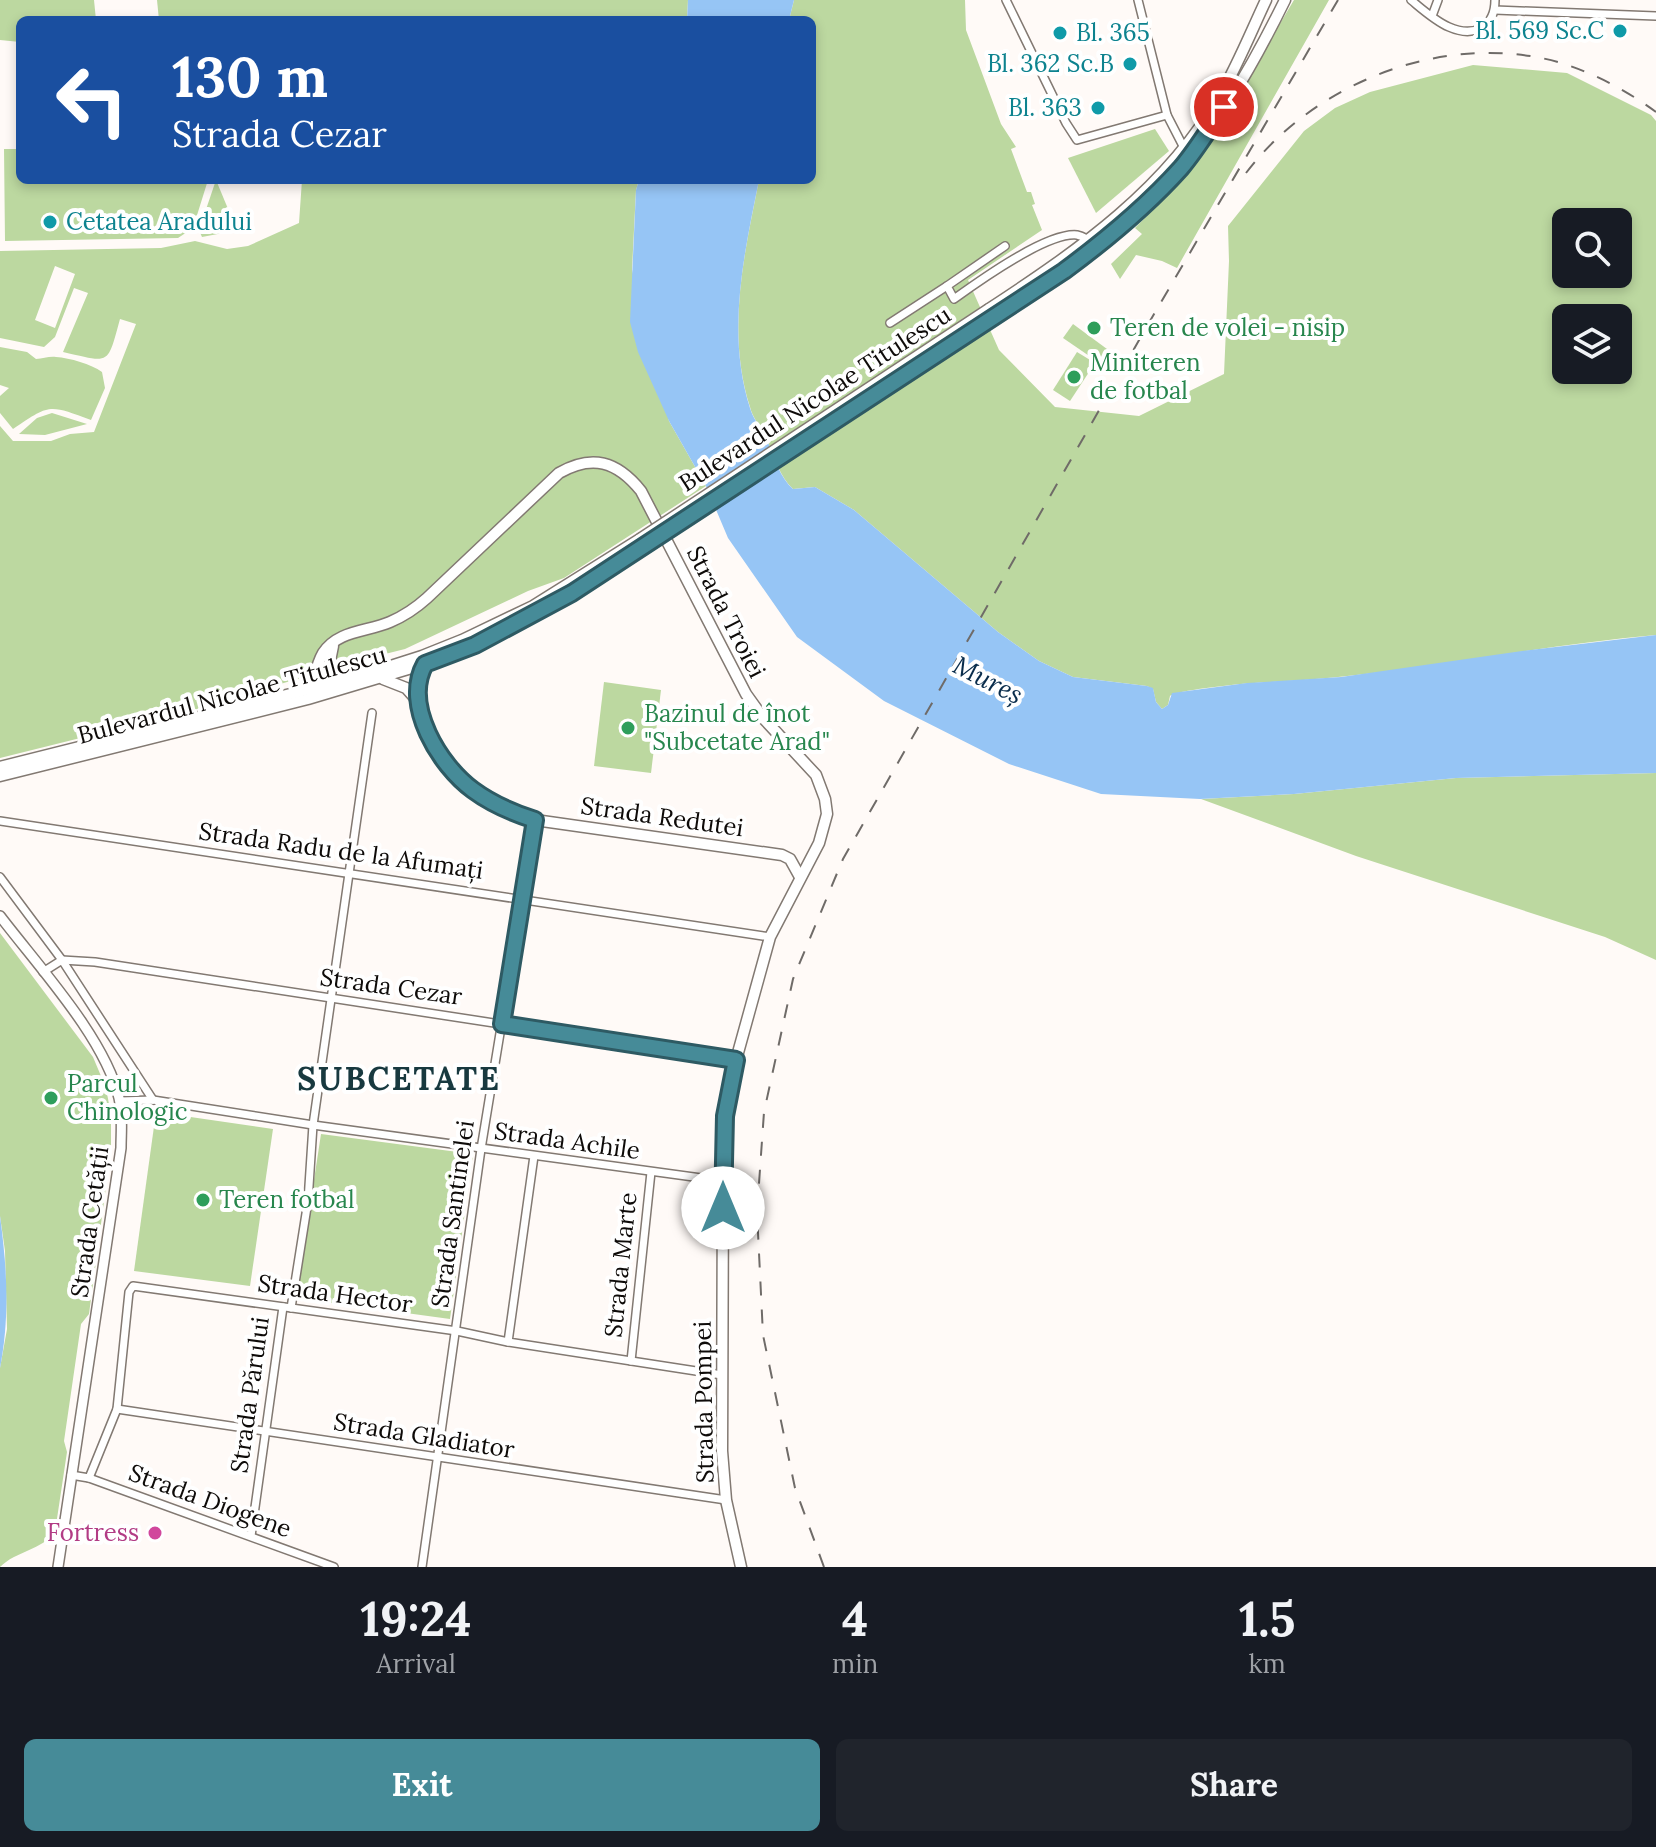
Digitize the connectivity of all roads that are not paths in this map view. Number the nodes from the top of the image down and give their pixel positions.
1 (1006, 0) edge
2 (1138, 0) edge
3 (1266, 0) edge
4 (1285, 0) edge
5 (1411, 0) edge
6 (1438, 0) edge
7 (1495, 0) edge
8 (1495, 10) junction
9 (1432, 16) junction
10 (1656, 16) edge
11 (1167, 115) junction
12 (1184, 148) junction
13 (1089, 240) junction
14 (1005, 246) dead end
15 (947, 286) junction
16 (992, 313) junction
17 (890, 323) dead end
18 (642, 542) junction
19 (336, 640) junction
20 (425, 664) junction
21 (381, 678) junction
22 (350, 679) junction
23 (311, 689) junction
24 (418, 704) junction
25 (372, 713) dead end
26 (0, 767) edge
27 (0, 776) edge
28 (535, 820) junction
29 (0, 821) edge
30 (349, 873) junction
31 (0, 877) edge
32 (800, 877) junction
33 (523, 899) junction
34 (0, 916) edge
35 (770, 937) junction
36 (62, 960) junction
37 (43, 972) junction
38 (331, 999) junction
39 (502, 1024) junction
40 (736, 1060) junction
41 (153, 1100) junction
42 (120, 1101) junction
43 (313, 1125) junction
44 (481, 1149) junction
45 (534, 1156) junction
46 (651, 1172) junction
47 (723, 1181) junction
48 (723, 1235) joint
49 (287, 1307) junction
50 (457, 1331) junction
51 (508, 1342) junction
52 (631, 1361) junction
53 (722, 1375) junction
54 (117, 1409) junction
55 (265, 1432) junction
56 (439, 1458) junction
57 (71, 1475) junction
58 (89, 1478) junction
59 (726, 1500) junction
60 (251, 1536) junction
61 (58, 1567) edge
62 (334, 1567) edge
63 (422, 1567) edge
64 (741, 1567) edge

1 - 11 street
2 - 11 street
3 - 12 main road, Bulevardul Nicolae Titulescu
4 - 16 main road, Bulevardul Nicolae Titulescu
5 - 9 street
6 - 9 street
7 - 8 street
8 - 9 street
8 - 10 street
11 - 12 street
12 - 13 main road, Bulevardul Nicolae Titulescu
13 - 15 street
13 - 16 main road, Bulevardul Nicolae Titulescu
14 - 15 street
15 - 17 street
16 - 18 main road, Bulevardul Nicolae Titulescu, bridge
18 - 20 main road, Bulevardul Nicolae Titulescu
18 - 22 main road, Bulevardul Nicolae Titulescu
19 - 22 main road
19 - 23 main road
19 - 32 main road, Strada Troiei
20 - 21 main road, Bulevardul Nicolae Titulescu
20 - 24 main road
21 - 24 main road
21 - 27 main road, Bulevardul Nicolae Titulescu
22 - 23 main road, Bulevardul Nicolae Titulescu
23 - 26 main road, Bulevardul Nicolae Titulescu
24 - 28 main road, Strada Redutei
25 - 30 street, Strada Părului
28 - 32 main road, Strada Redutei
28 - 33 street, Strada Santinelei
29 - 30 street, Strada Radu de la Afumați
30 - 33 street, Strada Radu de la Afumați
30 - 38 street, Strada Părului
31 - 36 street
32 - 35 main road, Strada Troiei
33 - 35 street, Strada Radu de la Afumați
33 - 39 street, Strada Santinelei
34 - 37 street, Strada Cetății
35 - 40 main road, Strada Troiei
36 - 37 street
36 - 38 street, Strada Cezar
36 - 41 street
37 - 42 street, Strada Cetății
38 - 39 street, Strada Cezar
38 - 43 street, Strada Părului
39 - 40 street, Strada Cezar
39 - 44 street, Strada Santinelei
40 - 47 main road, Strada Troiei
41 - 42 street, Strada Achile
41 - 43 street, Strada Achile
42 - 57 street, Strada Cetății
43 - 44 street, Strada Achile
43 - 49 street, Strada Părului
44 - 45 street, Strada Achile
44 - 50 street, Strada Santinelei
45 - 46 street, Strada Achile
45 - 51 street
46 - 47 street, Strada Achile
46 - 52 street, Strada Marte
47 - 48 main road, Strada Troiei
48 - 53 main road, Strada Pompei
49 - 50 street, Strada Hector
49 - 54 street, Strada Hector
49 - 55 street, Strada Părului
50 - 51 street, Strada Hector
50 - 56 street, Strada Santinelei
51 - 52 street, Strada Hector
52 - 53 street, Strada Hector
53 - 59 main road, Strada Pompei
54 - 55 street, Strada Gladiator
54 - 58 street
55 - 56 street, Strada Gladiator
55 - 60 street, Strada Părului
56 - 59 street, Strada Gladiator
56 - 63 street, Strada Santinelei
57 - 58 street, Strada Diogene
57 - 61 street, Strada Cetății
58 - 60 street, Strada Diogene
59 - 64 main road, Strada Pompei
60 - 62 street, Strada Diogene

